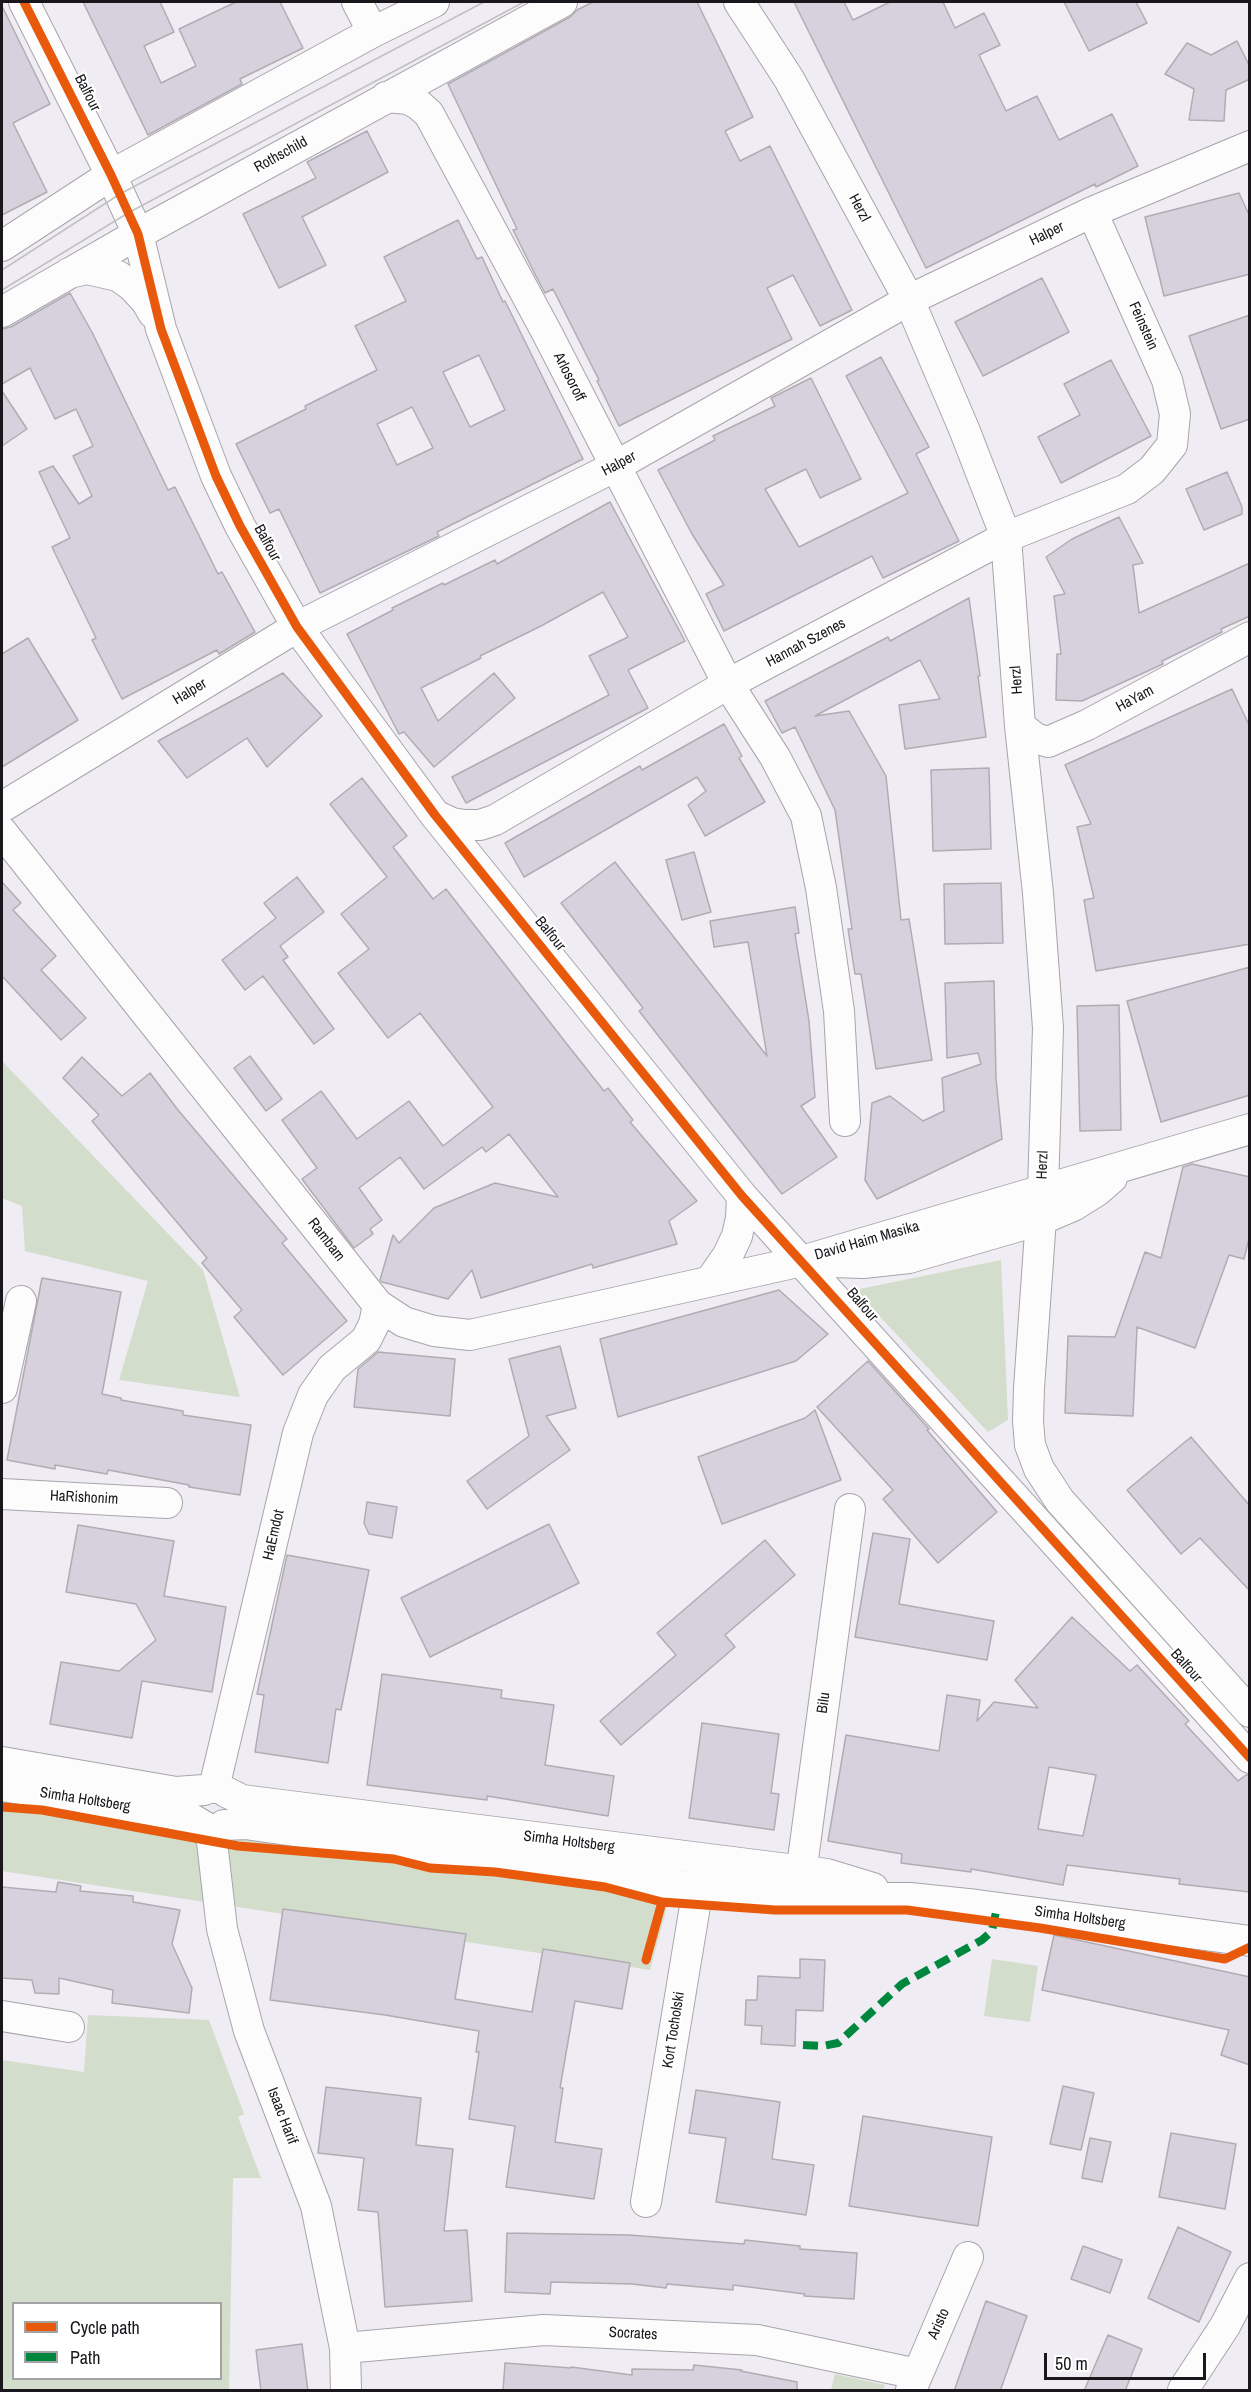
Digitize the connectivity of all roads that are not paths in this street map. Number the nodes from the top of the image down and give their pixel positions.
1 (24, 2) edge
2 (357, 2) edge
3 (434, 2) edge
4 (562, 2) edge
5 (739, 2) edge
6 (373, 32) junction
7 (386, 97) junction
8 (1250, 146) edge
9 (111, 175) junction
10 (1092, 212) junction
11 (138, 234) junction
12 (2, 246) edge
13 (69, 273) junction
14 (909, 300) junction
15 (2, 312) edge
16 (161, 329) junction
17 (1172, 445) joint
18 (614, 467) junction
19 (1006, 537) junction
20 (297, 627) junction
21 (1244, 649) edge
22 (728, 684) junction
23 (1020, 726) junction
24 (2, 807) edge
25 (435, 815) junction
26 (2, 832) edge
27 (845, 1121) dead end
28 (1250, 1129) edge
29 (1124, 1167) junction
30 (1042, 1190) junction
31 (742, 1196) junction
32 (1040, 1220) junction
33 (802, 1261) junction
34 (710, 1281) junction
35 (21, 1301) dead end
36 (378, 1305) junction
37 (2, 1388) edge
38 (1028, 1421) joint
39 (2, 1494) edge
40 (167, 1503) dead end
41 (850, 1509) dead end
42 (1250, 1712) edge
43 (1250, 1758) edge
44 (2, 1762) edge
45 (2, 1786) edge
46 (215, 1790) junction
47 (212, 1830) junction
48 (703, 1859) junction
49 (800, 1884) junction
50 (696, 1888) junction
51 (1250, 1941) edge
52 (2, 2016) edge
53 (69, 2028) dead end
54 (646, 2202) dead end
55 (968, 2258) dead end
56 (1250, 2278) edge
57 (1237, 2331) edge
58 (345, 2348) junction
59 (914, 2382) edge
60 (346, 2391) edge
61 (1183, 2391) edge

1 - 9 street, Balfour
2 - 6 street
3 - 6 street
4 - 7 street, Rothschild
5 - 14 street, Herzl
6 - 9 street
7 - 11 street, Rothschild
7 - 18 street, Arlosoroff
8 - 10 street, Halper
9 - 11 street, Balfour
9 - 12 street
10 - 14 street, Halper
10 - 17 street, Feinstein
11 - 13 street, Rothschild
11 - 16 street, Balfour
13 - 15 street, Rothschild
13 - 16 street
14 - 18 street, Halper
14 - 19 street, Herzl
16 - 20 street, Balfour
17 - 19 street, Hannah Szenes
18 - 20 street, Halper
18 - 22 street, Arlosoroff
19 - 22 street, Hannah Szenes
19 - 23 street, Herzl
20 - 24 street, Halper
20 - 25 street, Balfour
21 - 23 street, HaYam
22 - 25 street, Hannah Szenes
22 - 27 street, Arlosoroff
23 - 30 street, Herzl
25 - 31 street, Balfour
26 - 36 street, Rambam
28 - 29 street, David Haim Masika
29 - 30 street, David Haim Masika
29 - 32 street, David Haim Masika
30 - 32 street, Herzl
30 - 33 street, David Haim Masika
31 - 33 street, Balfour
31 - 34 street
32 - 33 street, David Haim Masika
32 - 38 street, Herzl
33 - 34 street, Rambam
33 - 43 street, Balfour
34 - 36 street, Rambam
35 - 37 street
36 - 46 street, HaEmdot
38 - 42 street, Balfour
39 - 40 street, HaRishonim
41 - 49 street, Bilu
44 - 46 street, Simha Holtsberg
45 - 47 street, Simha Holtsberg
46 - 47 street
46 - 48 street, Simha Holtsberg
47 - 50 street, Simha Holtsberg
47 - 58 street, Isaac Harif
48 - 49 street, Simha Holtsberg
48 - 50 street, Kort Tocholski
49 - 50 street, Simha Holtsberg
49 - 51 street, Simha Holtsberg
50 - 54 street, Kort Tocholski
52 - 53 street
55 - 59 street, Aristo
56 - 57 street
57 - 61 street
58 - 59 street, Socrates
58 - 60 street, Isaac Harif

